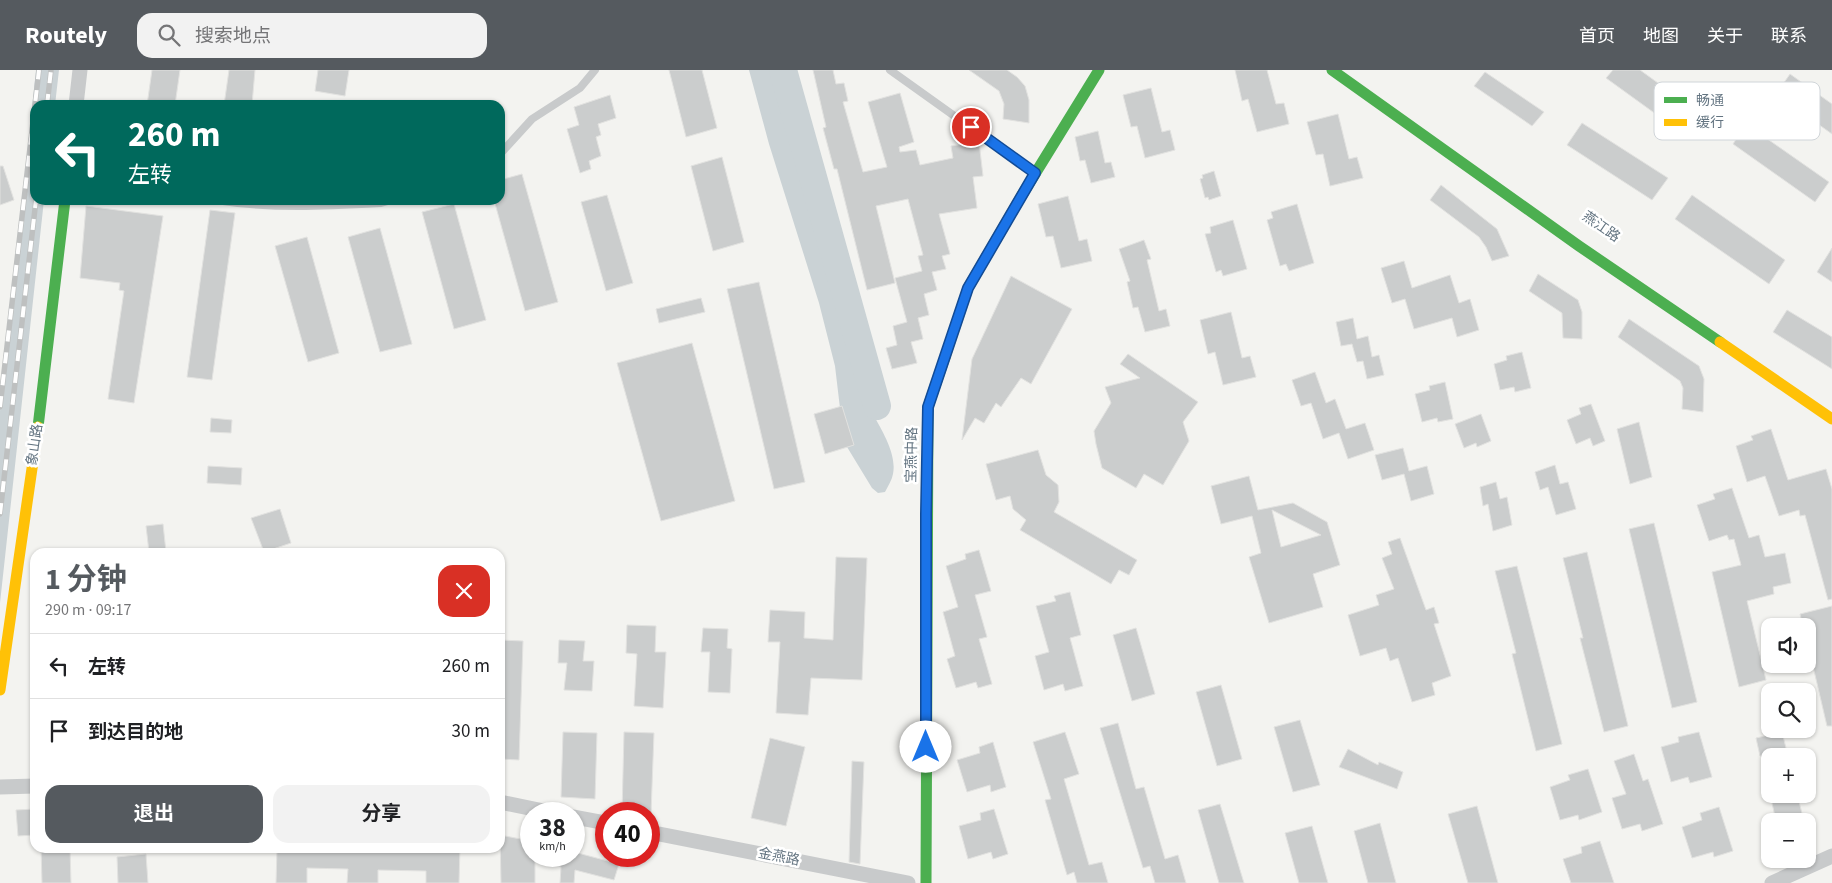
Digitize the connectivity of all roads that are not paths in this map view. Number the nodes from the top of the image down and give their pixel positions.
1 (80, 70) edge
2 (595, 70) edge
3 (890, 70) edge
4 (1099, 70) edge
5 (1332, 70) edge
6 (77, 100) edge
7 (505, 149) edge
8 (1035, 173) junction
9 (64, 205) edge
10 (262, 205) edge
11 (346, 205) edge
12 (1808, 388) dead end
13 (1832, 404) edge
14 (1832, 419) edge
15 (0, 690) edge
16 (30, 786) edge
17 (0, 787) edge
18 (505, 803) edge
19 (520, 806) edge
20 (660, 834) edge
21 (1832, 856) edge
22 (908, 883) edge
23 (926, 883) edge
24 (1772, 883) edge

1 - 6 street
2 - 7 lane
3 - 8 lane
4 - 8 street, 宝燕中路
5 - 14 street
8 - 23 street, 宝燕中路
9 - 15 street, 象山路
10 - 11 lane
12 - 13 street
16 - 17 street
18 - 19 street
20 - 22 street, 金燕路
21 - 24 street

